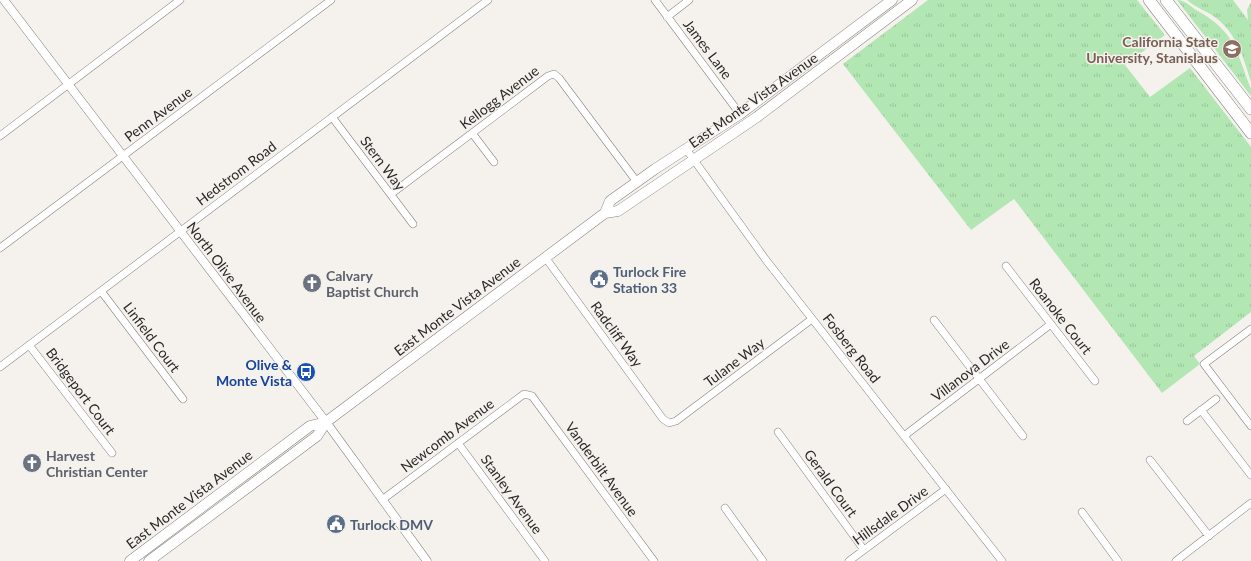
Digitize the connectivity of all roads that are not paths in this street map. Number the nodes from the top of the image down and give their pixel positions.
1 (4, 0) edge
2 (180, 0) edge
3 (331, 0) edge
4 (488, 0) edge
5 (655, 0) edge
6 (689, 0) edge
7 (892, 0) edge
8 (912, 0) edge
9 (1149, 0) edge
10 (1166, 0) edge
11 (667, 16) junction
12 (68, 84) junction
13 (1251, 109) edge
14 (740, 114) junction
15 (332, 117) junction
16 (472, 133) junction
17 (1251, 133) edge
18 (0, 136) edge
19 (686, 149) junction
20 (123, 156) junction
21 (694, 159) junction
22 (494, 162) dead end
23 (637, 182) junction
24 (390, 194) junction
25 (605, 213) junction
26 (413, 224) dead end
27 (180, 232) junction
28 (0, 248) edge
29 (545, 258) junction
30 (1006, 266) dead end
31 (100, 291) junction
32 (812, 319) junction
33 (934, 320) dead end
34 (1051, 324) junction
35 (1251, 329) edge
36 (29, 345) junction
37 (0, 367) edge
38 (979, 379) junction
39 (1095, 381) dead end
40 (528, 393) joint
41 (183, 399) dead end
42 (1216, 399) dead end
43 (1201, 410) junction
44 (1186, 421) dead end
45 (326, 422) junction
46 (669, 423) joint
47 (1251, 426) edge
48 (778, 432) dead end
49 (904, 436) junction
50 (1023, 436) dead end
51 (458, 443) junction
52 (112, 453) dead end
53 (1150, 460) dead end
54 (1251, 475) edge
55 (946, 490) junction
56 (382, 500) junction
57 (1251, 503) edge
58 (724, 508) dead end
59 (198, 509) junction
60 (1082, 512) dead end
61 (1209, 536) junction
62 (169, 546) junction
63 (864, 550) junction
64 (1000, 560) edge
65 (130, 561) edge
66 (149, 561) edge
67 (427, 561) edge
68 (545, 561) edge
69 (654, 561) edge
70 (763, 561) edge
71 (849, 561) edge
72 (1118, 561) edge
73 (1176, 561) edge

1 - 12 street, North Olive Avenue
2 - 12 street
3 - 20 street, Penn Avenue
4 - 15 street, Hedstrom Road
5 - 11 street, James Lane
6 - 11 street
7 - 14 main road, East Monte Vista Avenue
8 - 21 main road, East Monte Vista Avenue
9 - 17 main road
10 - 13 main road
11 - 14 street, James Lane
12 - 18 street
12 - 20 street, North Olive Avenue
14 - 19 main road, East Monte Vista Avenue
15 - 24 street, Stern Way
15 - 27 street, Hedstrom Road
16 - 22 street
16 - 23 street, Kellogg Avenue
16 - 24 street, Kellogg Avenue
19 - 21 street, Fosberg Road
19 - 23 main road, East Monte Vista Avenue
20 - 27 street, North Olive Avenue
20 - 28 street, Penn Avenue
21 - 25 main road, East Monte Vista Avenue
21 - 32 street, Fosberg Road
23 - 25 main road, East Monte Vista Avenue
24 - 26 street, Stern Way
25 - 29 main road, East Monte Vista Avenue
27 - 31 street, Hedstrom Road
27 - 45 street, North Olive Avenue
29 - 45 main road, East Monte Vista Avenue
29 - 46 street, Radcliff Way
30 - 34 street, Roanoke Court
31 - 36 street, Hedstrom Road
31 - 41 street, Linfield Court
32 - 46 street, Tulane Way
32 - 49 street, Fosberg Road
33 - 38 street
34 - 38 street, Villanova Drive
34 - 39 street, Roanoke Court
35 - 47 street
36 - 37 street, Hedstrom Road
36 - 52 street, Bridgeport Court
38 - 49 street, Villanova Drive
38 - 50 street
40 - 51 street, Newcomb Avenue
40 - 69 street, Vanderbilt Avenue
42 - 43 street
43 - 44 street
43 - 54 street
45 - 56 street, North Olive Avenue
45 - 59 main road, East Monte Vista Avenue
45 - 62 main road, East Monte Vista Avenue
48 - 63 street, Gerald Court
49 - 55 street, Fosberg Road
51 - 56 street, Newcomb Avenue
51 - 68 street, Stanley Avenue
53 - 61 street
55 - 63 street, Hillsdale Drive
55 - 64 street, Fosberg Road
56 - 67 street, North Olive Avenue
57 - 61 street
58 - 70 street
59 - 62 main road
59 - 65 main road, East Monte Vista Avenue
60 - 72 street
61 - 73 street
62 - 66 main road, East Monte Vista Avenue
63 - 71 street, Hillsdale Drive

